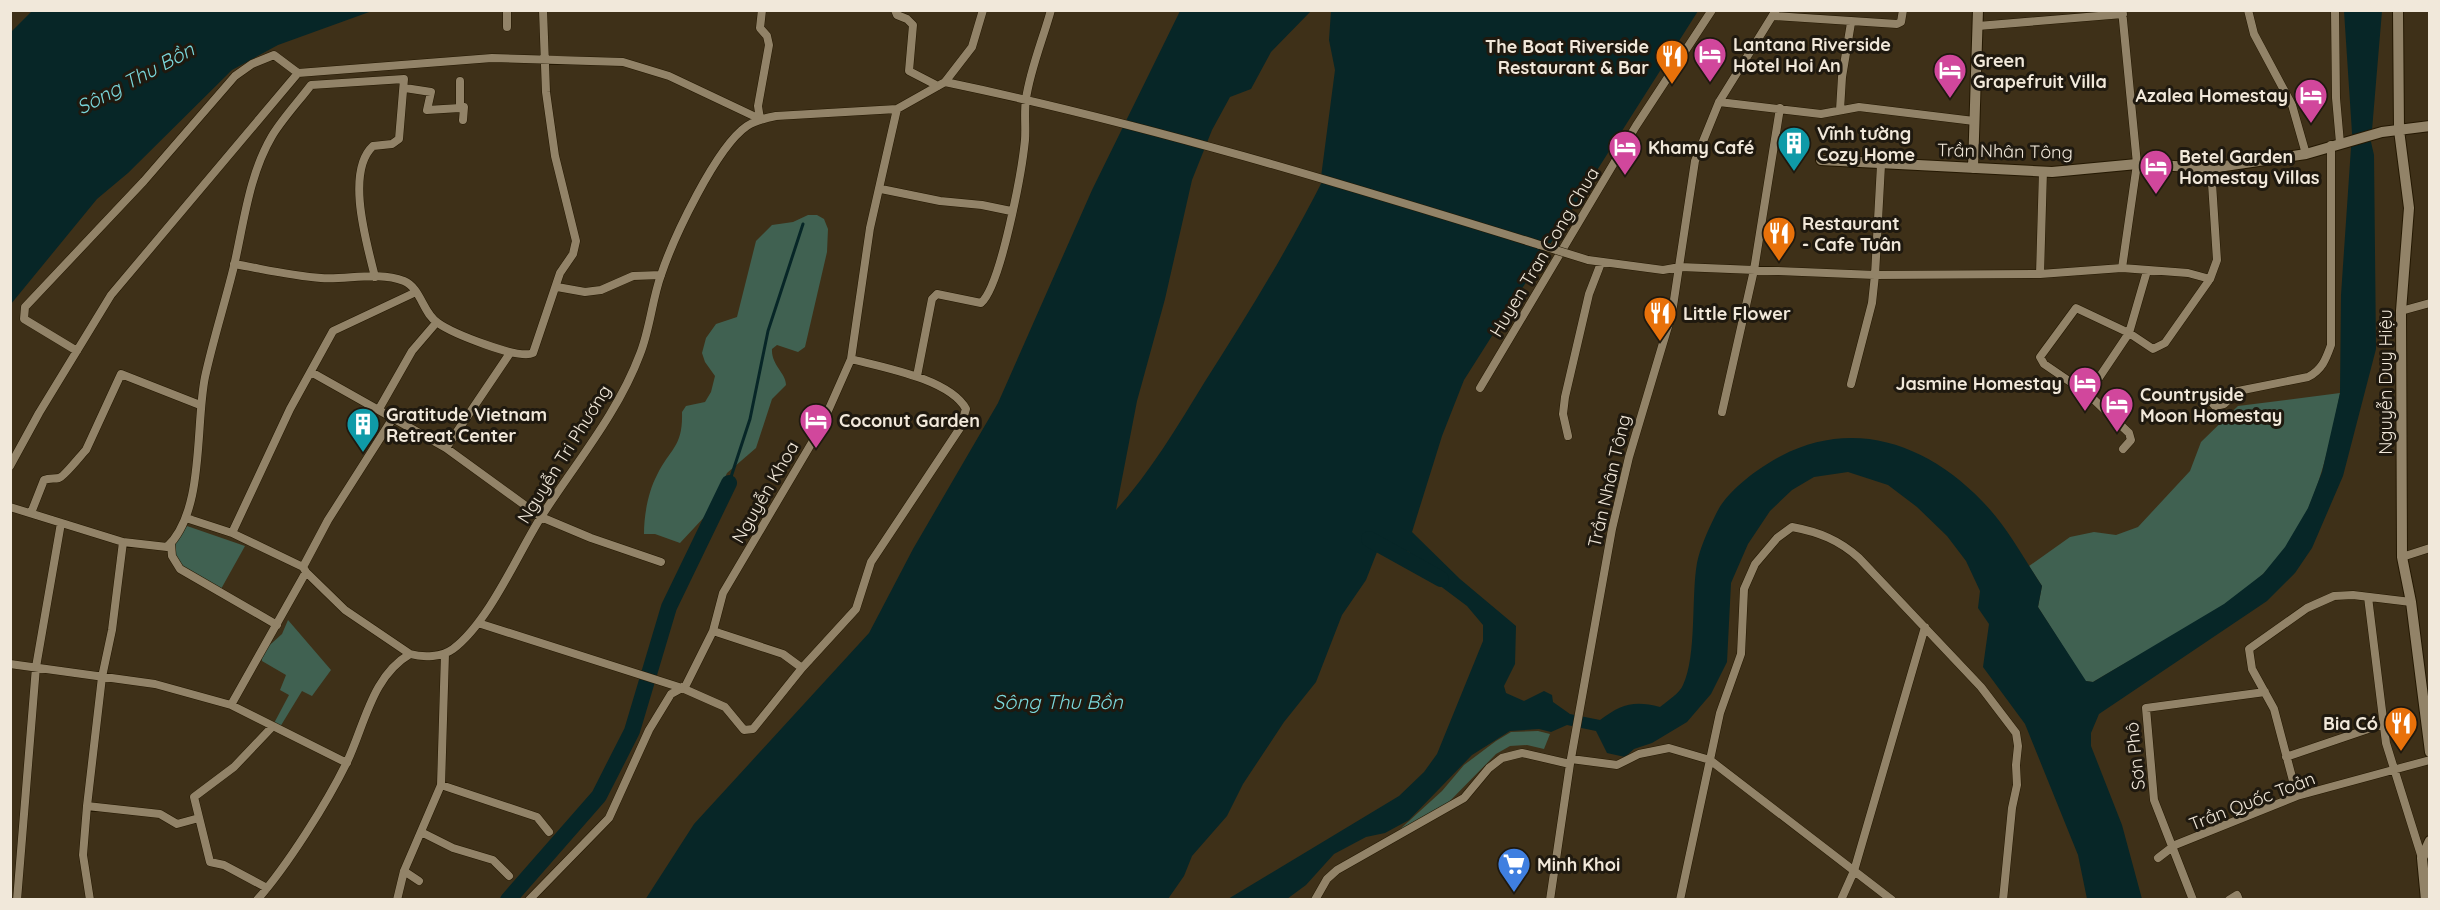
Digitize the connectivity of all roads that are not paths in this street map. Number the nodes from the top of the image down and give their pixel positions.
1 (507, 10) edge
2 (543, 10) edge
3 (762, 10) edge
4 (895, 10) edge
5 (983, 10) edge
6 (1051, 10) edge
7 (1712, 10) edge
8 (1903, 10) edge
9 (1978, 10) edge
10 (2248, 10) edge
11 (2335, 10) edge
12 (2398, 10) edge
13 (2122, 12) edge
14 (1775, 13) edge
15 (1851, 23) junction
16 (1978, 26) junction
17 (507, 27) dead end
18 (545, 58) junction
19 (298, 74) junction
20 (460, 81) dead end
21 (942, 84) junction
22 (405, 88) junction
23 (1026, 98) junction
24 (1719, 102) junction
25 (460, 108) junction
26 (1780, 108) junction
27 (897, 109) junction
28 (1840, 110) junction
29 (760, 119) junction
30 (464, 120) dead end
31 (1974, 122) junction
32 (2430, 126) edge
33 (2399, 130) junction
34 (2338, 144) junction
35 (2306, 154) junction
36 (1821, 160) dead end
37 (2137, 164) junction
38 (1881, 165) junction
39 (1973, 168) junction
40 (2211, 168) junction
41 (2043, 171) junction
42 (881, 189) junction
43 (1011, 211) junction
44 (1601, 263) junction
45 (234, 264) junction
46 (1680, 267) junction
47 (2122, 268) junction
48 (1754, 270) junction
49 (2147, 271) junction
50 (2040, 274) junction
51 (1875, 275) junction
52 (661, 276) junction
53 (375, 277) junction
54 (2210, 279) junction
55 (557, 286) junction
56 (416, 292) junction
57 (2430, 303) edge
58 (2401, 311) junction
59 (436, 323) junction
60 (2129, 333) junction
61 (77, 351) junction
62 (510, 353) junction
63 (851, 359) junction
64 (312, 372) junction
65 (917, 376) junction
66 (1851, 384) dead end
67 (1480, 388) dead end
68 (2088, 394) junction
69 (2205, 395) dead end
70 (200, 405) junction
71 (379, 409) junction
72 (1722, 412) dead end
73 (393, 418) junction
74 (1568, 436) dead end
75 (446, 448) junction
76 (2123, 449) dead end
77 (10, 466) edge
78 (10, 507) edge
79 (31, 513) junction
80 (541, 517) junction
81 (186, 518) junction
82 (61, 523) junction
83 (232, 533) junction
84 (123, 542) junction
85 (171, 544) junction
86 (2430, 548) edge
87 (2402, 556) junction
88 (661, 562) dead end
89 (305, 570) junction
90 (2368, 597) junction
91 (2411, 602) junction
92 (478, 623) junction
93 (278, 625) junction
94 (1925, 627) junction
95 (713, 631) junction
96 (410, 654) junction
97 (445, 654) junction
98 (10, 664) edge
99 (36, 667) junction
100 (802, 668) junction
101 (102, 677) junction
102 (682, 688) junction
103 (2265, 692) junction
104 (231, 705) junction
105 (2383, 724) junction
106 (272, 727) junction
107 (2430, 752) edge
108 (2286, 757) junction
109 (1710, 760) junction
110 (2430, 760) edge
111 (1571, 761) junction
112 (347, 763) junction
113 (2393, 768) junction
114 (441, 785) junction
115 (2297, 796) junction
116 (87, 806) junction
117 (199, 819) junction
118 (421, 832) junction
119 (549, 832) dead end
120 (2430, 841) edge
121 (2176, 846) junction
122 (2158, 858) dead end
123 (2422, 858) junction
124 (404, 871) junction
125 (1854, 871) junction
126 (508, 876) dead end
127 (419, 880) dead end
128 (267, 888) junction
129 (17, 900) edge
130 (90, 900) edge
131 (257, 900) edge
132 (397, 900) edge
133 (529, 900) edge
134 (1315, 900) edge
135 (1550, 900) edge
136 (1680, 900) edge
137 (1841, 900) edge
138 (1892, 900) edge
139 (2003, 900) edge
140 (2193, 900) edge
141 (2229, 900) edge
142 (2239, 900) edge
143 (2427, 900) edge

1 - 17 street
2 - 18 street
3 - 29 street
4 - 21 street
5 - 21 street, Nguyễn Tri Phương
6 - 23 street
7 - 67 street, Huyen Tran Cong Chua
8 - 15 street
9 - 16 main road
10 - 35 street
11 - 34 street
12 - 33 main road, Nguyễn Duy Hiệu
13 - 16 street
13 - 37 street
14 - 15 street
14 - 24 street, Trần Nhân Tông
15 - 28 street
16 - 31 main road
18 - 19 street
18 - 29 street
18 - 55 street
19 - 61 street
19 - 61 street
20 - 25 street
21 - 23 street
21 - 27 street, Nguyễn Tri Phương
22 - 25 street
22 - 45 street
22 - 53 street
23 - 43 street
23 - 44 street, bridge
24 - 26 street
24 - 46 street, Trần Nhân Tông
25 - 30 street
26 - 28 street
26 - 48 street
27 - 29 street, Nguyễn Tri Phương
27 - 42 street, Nguyễn Khoa
28 - 31 street
29 - 52 street, Nguyễn Tri Phương
31 - 39 main road
32 - 33 main road
33 - 34 main road, Trần Nhân Tông
33 - 58 main road, Nguyễn Duy Hiệu
34 - 35 main road, Trần Nhân Tông
34 - 69 street
35 - 40 main road, Trần Nhân Tông
36 - 38 main road, Trần Nhân Tông
37 - 40 main road, Trần Nhân Tông
37 - 41 main road, Trần Nhân Tông
37 - 47 street
38 - 39 main road, Trần Nhân Tông
38 - 51 street
39 - 41 main road, Trần Nhân Tông
40 - 54 street
41 - 50 street
42 - 43 street
42 - 63 street, Nguyễn Khoa
43 - 65 street
44 - 46 street
44 - 74 street
45 - 53 street
45 - 70 street
46 - 48 street
46 - 111 street, Trần Nhân Tông
47 - 49 street
47 - 50 street
48 - 51 street
48 - 72 street
49 - 54 street
49 - 60 street
50 - 51 street
51 - 66 street
52 - 55 street
52 - 80 street, Nguyễn Tri Phương
53 - 56 street
54 - 60 street
55 - 62 street
56 - 59 street
56 - 64 street
57 - 58 street
58 - 87 main road, Nguyễn Duy Hiệu
59 - 62 street
59 - 71 street
60 - 68 street
60 - 68 street
61 - 77 street
62 - 75 street
63 - 65 street
63 - 95 street, Nguyễn Khoa
64 - 71 street
64 - 83 street
65 - 100 street
68 - 76 street
70 - 79 street
70 - 81 street
71 - 73 street
73 - 75 street
73 - 89 street
75 - 80 street
78 - 79 street
79 - 82 street
80 - 88 street
80 - 92 street, Nguyễn Tri Phương
81 - 83 street
81 - 85 street
82 - 84 street
82 - 99 street
83 - 89 street
84 - 85 street
84 - 101 street
85 - 93 street
86 - 87 street
87 - 91 main road, Nguyễn Duy Hiệu
89 - 93 street
89 - 96 street
90 - 91 street
90 - 103 street
90 - 105 street
91 - 107 main road, Nguyễn Duy Hiệu
92 - 97 street, Nguyễn Tri Phương
92 - 102 street
93 - 104 street
94 - 109 street
94 - 125 street
94 - 139 street
95 - 100 street
95 - 102 street, Nguyễn Khoa
96 - 97 street
96 - 112 street
97 - 114 street
98 - 99 street
99 - 101 street
99 - 129 street
100 - 102 street
101 - 104 street
101 - 116 street
102 - 133 street, Nguyễn Khoa
103 - 108 street
103 - 121 street, Sơn Phô
104 - 106 street
105 - 108 street
105 - 113 street
106 - 112 street
106 - 117 street
108 - 115 street
109 - 111 street
109 - 125 street
109 - 136 street
110 - 113 street, Trần Quốc Toản
111 - 134 street
111 - 135 street, Trần Nhân Tông
112 - 128 street
113 - 115 street, Trần Quốc Toản
113 - 123 street
114 - 118 street
114 - 119 street
115 - 121 street, Trần Quốc Toản
116 - 117 street
116 - 130 street
117 - 128 street
118 - 124 street
118 - 126 street
120 - 123 main road
121 - 122 street, Trần Quốc Toản
121 - 140 street
123 - 143 main road
124 - 127 street
124 - 132 street
125 - 137 street
125 - 138 street
128 - 131 street
141 - 142 street

